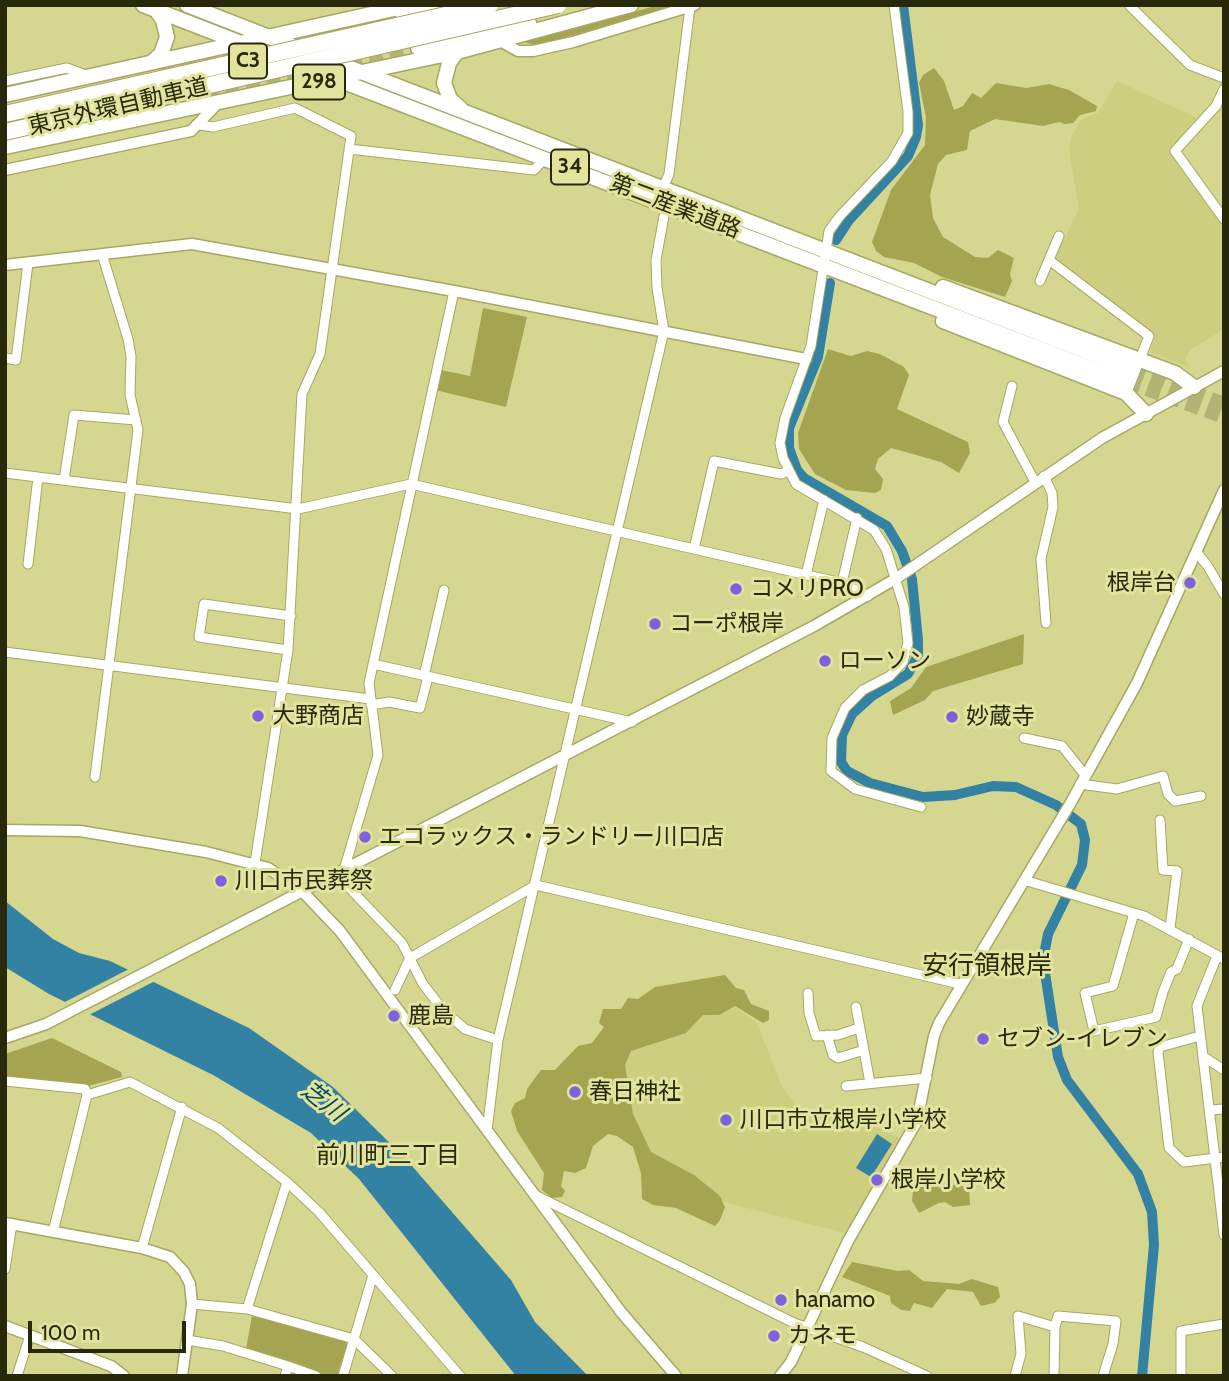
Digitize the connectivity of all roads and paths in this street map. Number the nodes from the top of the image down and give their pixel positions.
1 (187, 5) edge
2 (412, 5) edge
3 (446, 5) edge
4 (490, 5) edge
5 (558, 5) edge
6 (601, 5) edge
7 (631, 5) edge
8 (894, 5) edge
9 (1129, 5) edge
10 (693, 6) edge
11 (149, 8) edge
12 (381, 21) tunnel mouth
13 (268, 37) junction
14 (500, 41) junction
15 (240, 44) junction
16 (418, 48) tunnel mouth
17 (457, 52) junction
18 (156, 66) junction
19 (365, 72) junction
20 (90, 76) junction
21 (1224, 78) edge
22 (336, 79) junction
23 (5, 81) edge
24 (1224, 89) edge
25 (5, 95) edge
26 (5, 102) edge
27 (185, 102) tunnel mouth
28 (218, 103) junction
29 (461, 109) junction
30 (5, 114) edge
31 (200, 125) junction
32 (5, 132) edge
33 (5, 145) edge
34 (349, 149) junction
35 (545, 158) junction
36 (5, 170) edge
37 (663, 188) junction
38 (669, 204) junction
39 (1224, 219) edge
40 (1059, 236) dead end
41 (825, 250) junction
42 (102, 254) junction
43 (1049, 260) junction
44 (28, 263) junction
45 (5, 265) edge
46 (823, 266) junction
47 (333, 269) junction
48 (1040, 281) dead end
49 (454, 291) junction
50 (664, 331) junction
51 (5, 358) edge
52 (806, 359) junction
53 (1224, 371) edge
54 (1132, 376) junction
55 (1012, 386) dead end
56 (1194, 387) junction
57 (1146, 414) junction
58 (136, 420) junction
59 (788, 471) junction
60 (5, 473) edge
61 (38, 477) junction
62 (1039, 479) junction
63 (64, 480) junction
64 (411, 484) junction
65 (132, 488) junction
66 (1224, 490) edge
67 (824, 500) junction
68 (298, 509) junction
69 (857, 519) junction
70 (617, 531) junction
71 (694, 549) junction
72 (1197, 553) junction
73 (29, 564) dead end
74 (806, 575) junction
75 (899, 576) junction
76 (842, 583) junction
77 (444, 590) dead end
78 (1224, 594) edge
79 (868, 596) junction
80 (291, 616) junction
81 (1046, 623) dead end
82 (288, 650) junction
83 (5, 652) edge
84 (373, 664) junction
85 (109, 665) junction
86 (426, 676) junction
87 (283, 688) junction
88 (371, 702) junction
89 (575, 708) junction
90 (632, 722) junction
91 (1024, 738) dead end
92 (562, 759) junction
93 (95, 777) dead end
94 (1083, 780) junction
95 (1201, 796) dead end
96 (921, 807) dead end
97 (1160, 820) dead end
98 (5, 830) edge
99 (254, 863) junction
100 (340, 872) junction
101 (1024, 880) junction
102 (536, 885) junction
103 (302, 891) junction
104 (1134, 912) junction
105 (1170, 928) junction
106 (1189, 939) junction
107 (1220, 957) edge
108 (410, 958) junction
109 (960, 984) junction
110 (395, 990) dead end
111 (808, 993) dead end
112 (856, 1007) dead end
113 (859, 1028) junction
114 (827, 1035) junction
115 (1200, 1037) junction
116 (5, 1038) edge
117 (498, 1040) junction
118 (861, 1051) junction
119 (1204, 1057) junction
120 (1224, 1070) edge
121 (927, 1078) junction
122 (5, 1081) edge
123 (870, 1083) junction
124 (846, 1086) dead end
125 (87, 1095) junction
126 (182, 1107) junction
127 (1224, 1109) edge
128 (1210, 1110) junction
129 (487, 1132) junction
130 (1219, 1157) edge
131 (287, 1182) junction
132 (534, 1194) junction
133 (1222, 1209) edge
134 (9, 1224) edge
135 (53, 1231) junction
136 (1224, 1235) edge
137 (142, 1248) junction
138 (5, 1269) edge
139 (373, 1275) junction
140 (192, 1304) junction
141 (247, 1309) junction
142 (1224, 1324) edge
143 (5, 1326) edge
144 (1055, 1327) junction
145 (807, 1329) junction
146 (30, 1335) junction
147 (354, 1339) junction
148 (187, 1340) junction
149 (288, 1366) junction
150 (17, 1376) edge
151 (124, 1376) edge
152 (182, 1376) edge
153 (285, 1376) edge
154 (316, 1376) edge
155 (343, 1376) edge
156 (392, 1376) edge
157 (460, 1376) edge
158 (676, 1376) edge
159 (780, 1376) edge
160 (927, 1376) edge
161 (1016, 1376) edge
162 (1054, 1376) edge
163 (1103, 1376) edge
164 (1181, 1376) edge

1 - 13 main road, 第二産業道路
2 - 13 main road, 298
3 - 12 main road
4 - 30 highway, 東京外環自動車道 / C3, bridge
5 - 32 highway, 東京外環自動車道 / C3, bridge
6 - 16 main road
7 - 14 main road, 298
8 - 41 street
9 - 21 street
10 - 14 street
10 - 37 street
11 - 15 main road, 第二産業道路
11 - 18 main road
13 - 15 main road, 298
13 - 19 main road, 第二産業道路 / 34
14 - 17 main road, 298
15 - 18 main road, 298
15 - 22 main road, 第二産業道路 / 34
17 - 19 main road, 298
17 - 29 main road
18 - 20 main road, 298
18 - 26 main road, 298
19 - 22 main road, 298
19 - 29 main road, 第二産業道路 / 34
20 - 23 street
20 - 25 main road, 298
22 - 28 main road, 298
22 - 35 main road, 第二産業道路 / 34
24 - 39 street
27 - 33 main road, 298
28 - 31 street
28 - 33 main road, 298
29 - 37 main road, 第二産業道路 / 34
31 - 34 street
31 - 36 street
34 - 35 street
34 - 47 street
35 - 38 main road, 第二産業道路 / 34
37 - 41 main road, 第二産業道路 / 34
38 - 46 main road, 第二産業道路 / 34
38 - 50 street
40 - 43 street
41 - 46 street
41 - 54 main road, 第二産業道路 / 34
42 - 44 street
42 - 47 street
42 - 58 street
43 - 48 street
43 - 54 street
44 - 45 street
44 - 51 street
46 - 52 street
46 - 54 main road, 第二産業道路 / 34
47 - 49 street
47 - 68 street
49 - 50 street
49 - 64 street
50 - 52 street
50 - 70 street
52 - 59 street
53 - 56 street
54 - 56 main road, 34
54 - 57 main road, 34
55 - 62 street
56 - 57 street
57 - 62 street
58 - 63 street
58 - 65 street
59 - 67 street
59 - 71 street
60 - 61 street
61 - 63 street
61 - 73 street
62 - 75 street
62 - 81 street
63 - 65 street
64 - 68 street
64 - 70 street
64 - 84 street
65 - 68 street
65 - 85 street
66 - 72 street
67 - 69 street
67 - 74 street
68 - 80 street
69 - 75 street
69 - 76 street
70 - 71 street
70 - 89 street
71 - 74 street
72 - 78 street
72 - 94 street
74 - 76 street
75 - 79 street
75 - 96 street
76 - 79 street
77 - 86 street
79 - 90 street
80 - 82 street
80 - 82 street
82 - 87 street
83 - 85 street
84 - 86 street
84 - 88 street
85 - 87 street
85 - 93 street
86 - 88 street
86 - 89 street
87 - 88 street
87 - 99 street
88 - 100 street
89 - 90 street
89 - 92 street
90 - 92 street
91 - 94 street
92 - 100 street
92 - 102 street
94 - 95 street
94 - 101 street
97 - 105 street
98 - 99 street
99 - 103 street
100 - 103 street
100 - 108 street
101 - 104 street
101 - 109 street
102 - 108 street
102 - 109 street
102 - 117 street
103 - 116 street
103 - 129 street
104 - 105 street
104 - 106 street
105 - 106 street
106 - 107 street
107 - 115 street
108 - 110 street
108 - 117 street
109 - 121 street
111 - 114 street
112 - 113 street
113 - 114 street
113 - 118 street
114 - 118 street
115 - 119 street
115 - 130 street
117 - 129 street
118 - 123 street
119 - 120 street
119 - 128 street
121 - 123 street
121 - 145 street
122 - 125 street
123 - 124 street
125 - 126 street
125 - 135 street
126 - 131 street
126 - 137 street
127 - 128 street
128 - 130 street
129 - 132 street
130 - 133 street
131 - 139 street
131 - 141 street
132 - 145 street
132 - 158 street
133 - 136 street
134 - 135 street
134 - 138 street
135 - 137 street
137 - 140 street
139 - 147 street
139 - 157 street
140 - 141 street
140 - 148 street
141 - 147 street
142 - 164 street
143 - 146 street
144 - 161 street
144 - 162 street
144 - 163 street
145 - 159 street
145 - 160 street
146 - 150 street
146 - 151 street
147 - 155 street
147 - 156 street
148 - 149 street
148 - 152 street
149 - 153 street
149 - 154 street

